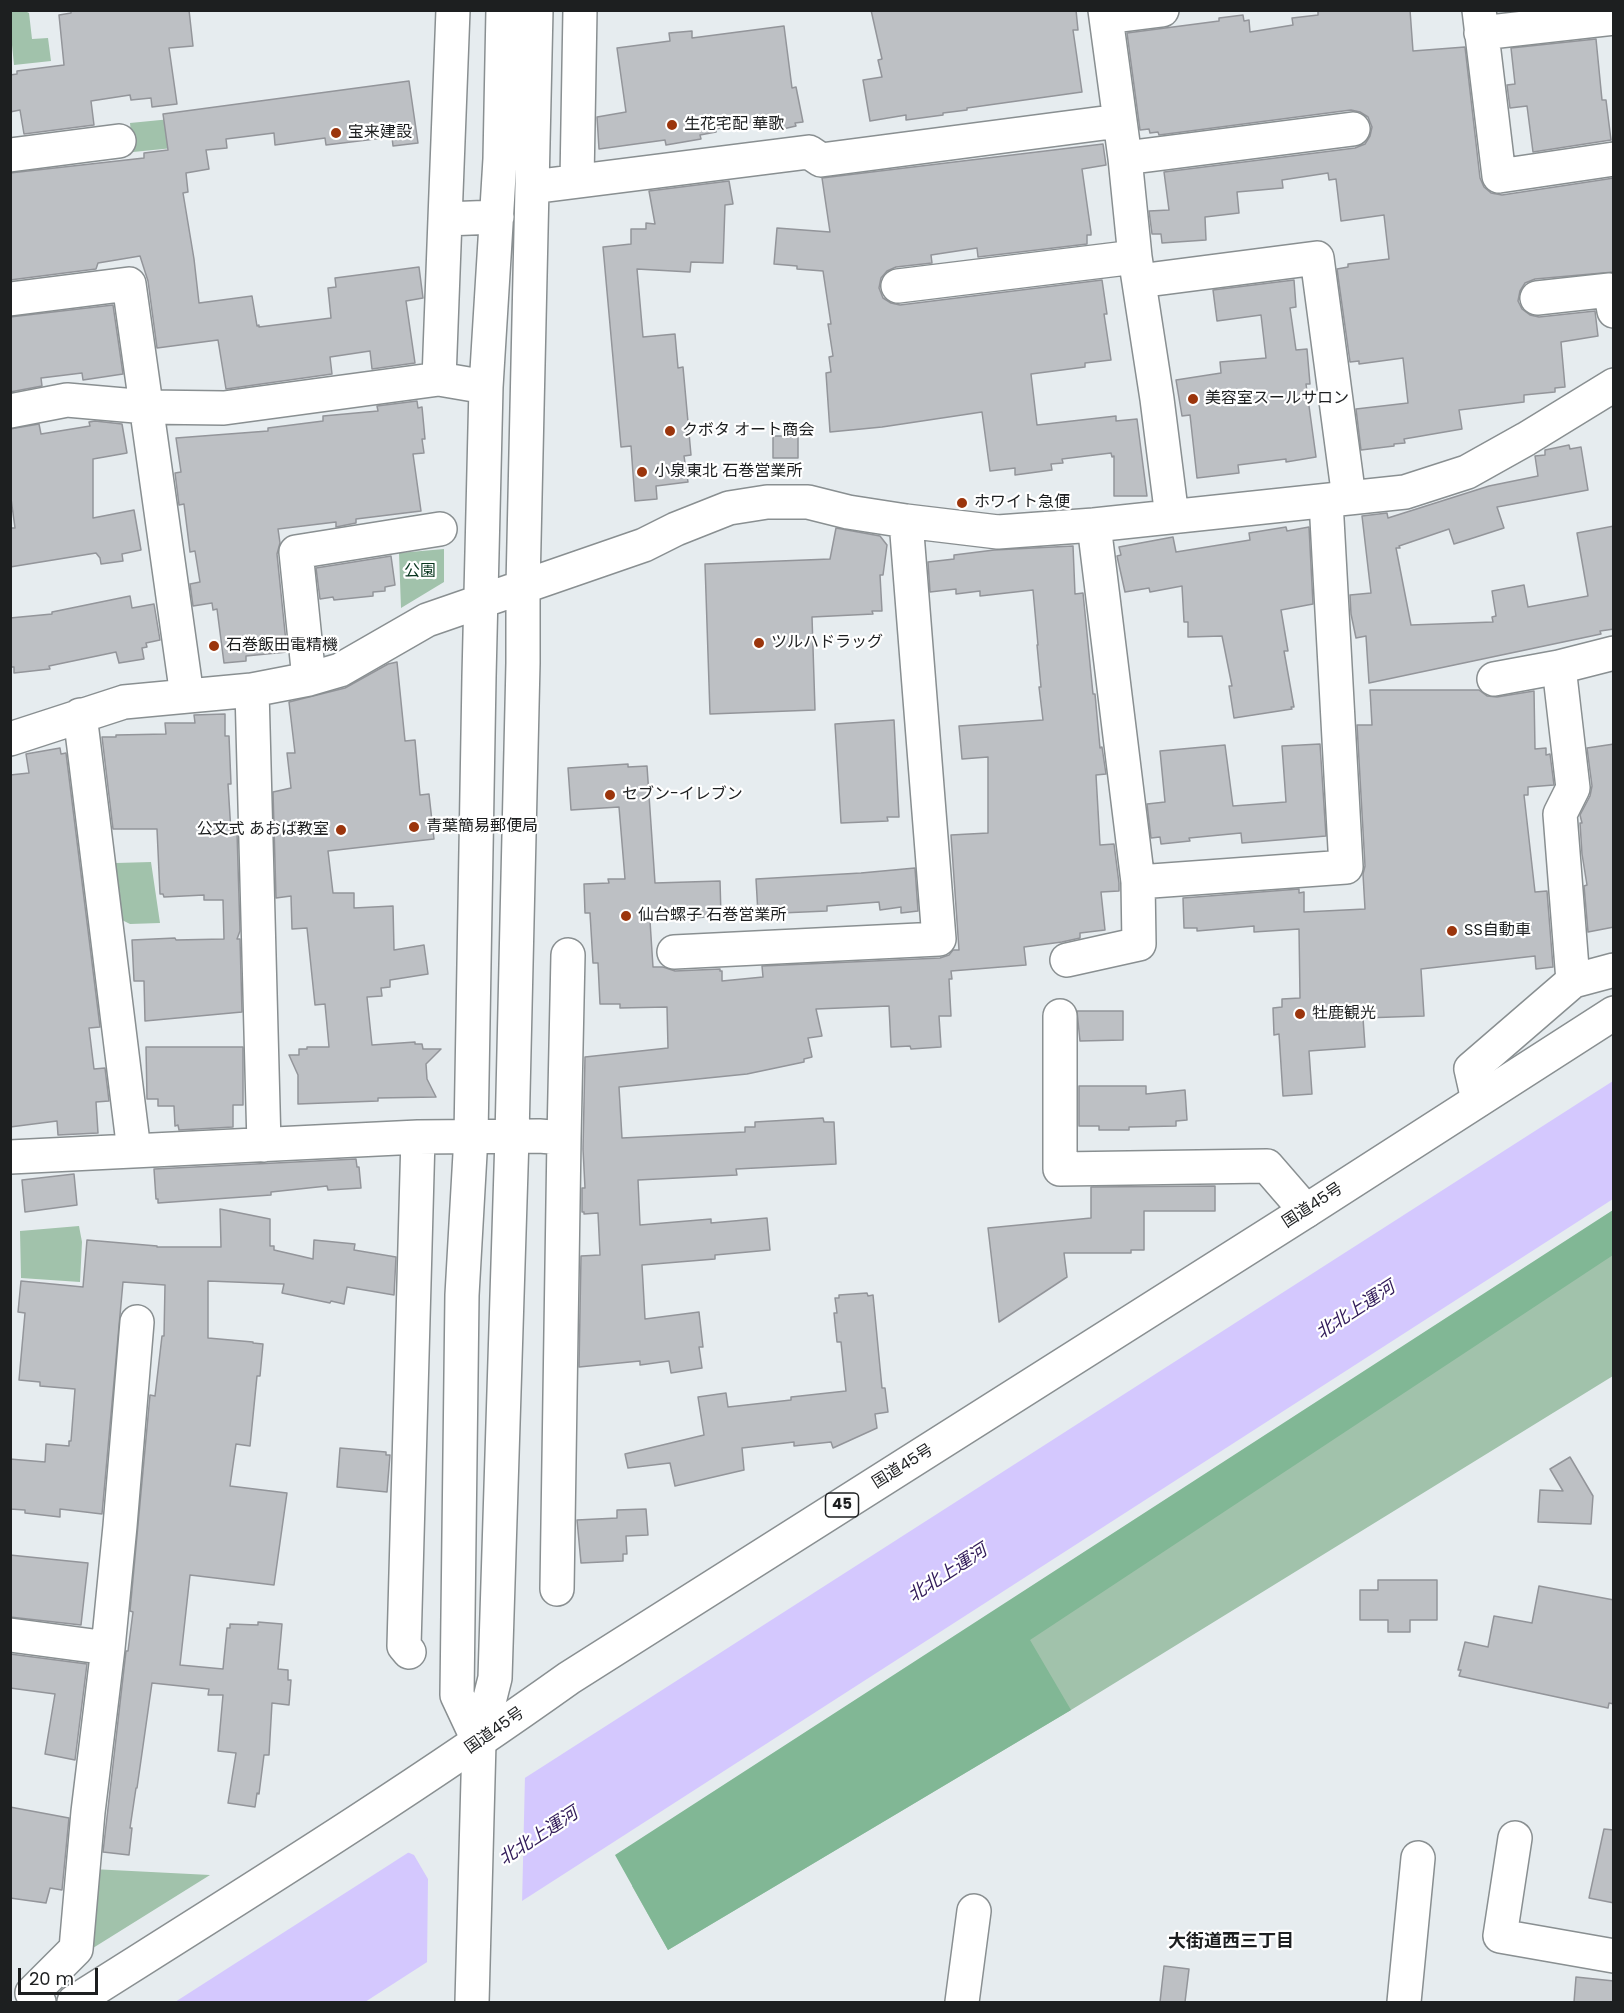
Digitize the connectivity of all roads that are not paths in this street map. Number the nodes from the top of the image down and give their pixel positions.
1 (453, 10) edge
2 (503, 10) edge
3 (536, 10) edge
4 (580, 10) edge
5 (1162, 10) edge
6 (1105, 14) edge
7 (1606, 16) edge
8 (1480, 22) edge
9 (1119, 121) junction
10 (1353, 129) dead end
11 (119, 141) dead end
12 (10, 155) edge
13 (1125, 158) junction
14 (1614, 159) edge
15 (577, 180) junction
16 (532, 187) junction
17 (497, 217) junction
18 (446, 219) junction
19 (1137, 269) junction
20 (898, 286) dead end
21 (1537, 298) dead end
22 (10, 299) edge
23 (1614, 311) edge
24 (439, 379) junction
25 (1614, 385) edge
26 (486, 387) junction
27 (147, 407) junction
28 (10, 411) edge
29 (1337, 500) junction
30 (1172, 517) junction
31 (906, 522) junction
32 (1094, 525) junction
33 (440, 529) dead end
34 (523, 586) junction
35 (481, 601) junction
36 (1614, 653) edge
37 (1559, 667) junction
38 (309, 679) junction
39 (1494, 679) dead end
40 (252, 690) junction
41 (187, 696) junction
42 (80, 715) junction
43 (10, 739) edge
44 (1138, 882) junction
45 (674, 952) dead end
46 (568, 955) dead end
47 (1067, 960) dead end
48 (1614, 970) edge
49 (1573, 981) junction
50 (1614, 1013) edge
51 (1060, 1016) dead end
52 (1478, 1100) junction
53 (471, 1136) junction
54 (418, 1137) junction
55 (512, 1137) junction
56 (564, 1138) junction
57 (264, 1146) junction
58 (134, 1151) junction
59 (10, 1157) edge
60 (1306, 1211) junction
61 (137, 1322) dead end
62 (557, 1588) dead end
63 (10, 1635) edge
64 (108, 1648) junction
65 (409, 1652) dead end
66 (479, 1742) junction
67 (1515, 1838) dead end
68 (1418, 1858) dead end
69 (974, 1911) dead end
70 (1614, 1956) edge
71 (472, 1995) edge
72 (39, 2002) edge
73 (74, 2002) edge
74 (962, 2002) edge
75 (1404, 2002) edge

1 - 18 main road
2 - 17 main road
3 - 16 main road
4 - 15 main road
5 - 6 main road
6 - 9 main road
7 - 8 main road
8 - 14 main road
9 - 13 main road
9 - 15 main road
10 - 13 main road
11 - 12 main road
13 - 19 main road
15 - 16 main road
16 - 34 main road
17 - 18 main road
17 - 26 main road
18 - 24 main road
19 - 20 main road
19 - 29 main road
19 - 30 main road
21 - 23 main road
22 - 27 main road
24 - 26 main road
24 - 27 main road
25 - 29 main road
26 - 35 main road
27 - 28 main road
27 - 41 main road
29 - 30 main road
29 - 44 main road
30 - 32 main road
31 - 32 main road
31 - 34 main road
31 - 45 main road
32 - 44 main road
33 - 38 main road
34 - 35 main road
34 - 55 main road
35 - 38 main road
35 - 53 main road
36 - 37 main road
37 - 39 main road
37 - 49 main road
38 - 40 main road
40 - 41 main road
40 - 57 main road
41 - 42 main road
42 - 43 main road
42 - 58 main road
44 - 47 main road
46 - 56 main road
48 - 49 main road
49 - 52 main road
50 - 52 main road, 国道45号 / 45
51 - 60 main road
52 - 60 main road, 国道45号 / 45
53 - 54 main road
53 - 55 main road
53 - 66 main road
54 - 57 main road
54 - 65 main road
55 - 56 main road
55 - 66 main road
56 - 62 main road
57 - 58 main road
58 - 59 main road
60 - 66 main road, 国道45号 / 45
61 - 64 main road
63 - 64 main road
64 - 72 main road
66 - 71 main road
66 - 73 main road, 国道45号 / 45
67 - 70 main road
68 - 75 main road
69 - 74 main road

